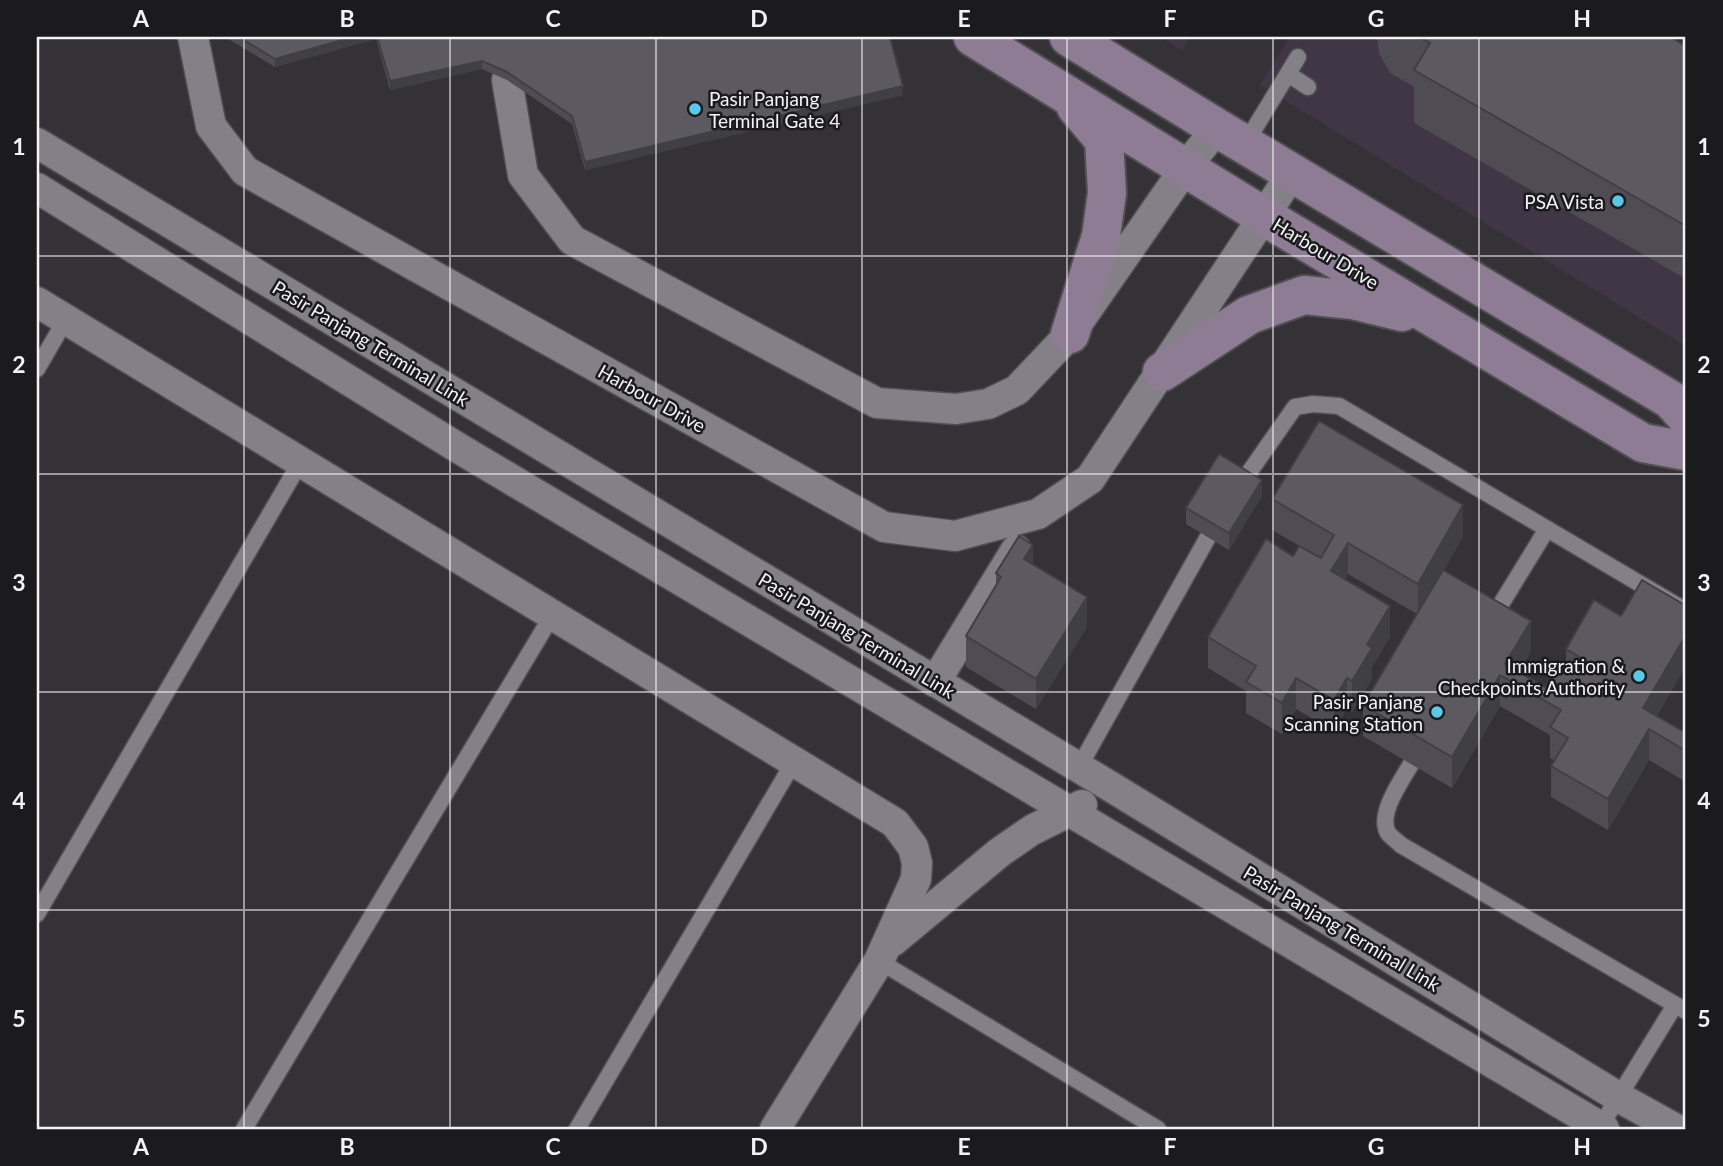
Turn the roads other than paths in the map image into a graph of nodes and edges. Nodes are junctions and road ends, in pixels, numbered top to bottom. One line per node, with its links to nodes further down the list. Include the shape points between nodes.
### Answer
1 (193, 37): 25 (street, Harbour Drive, via 211,127 245,171 884,527 955,536)
2 (973, 37): 8 (main road, Harbour Drive)
3 (1069, 37): 9 (main road)
4 (1298, 57): 5 (lane)
5 (1288, 74): 7 (lane); 9 (lane)
6 (507, 80): 18 (street, via 523,175 572,240 877,403 956,409 988,404 1017,390)
7 (1308, 87)
8 (1067, 96): 11 (main road, Harbour Drive); 18 (main road, via 1104,140 1107,193 1101,236)
9 (1231, 136): 11 (street); 12 (main road)
10 (37, 143): 31 (street, Pasir Panjang Terminal Link)
11 (1186, 167): 14 (main road, Harbour Drive); 18 (street)
12 (1293, 172): 14 (street, Harbour Drive); 21 (main road, via 1671,400)
13 (37, 188): 36 (street, Pasir Panjang Terminal Link, via 460,449)
14 (1265, 217): 17 (main road, Harbour Drive); 20 (street, Harbour Drive)
15 (37, 302): 16 (street)
16 (66, 318): 19 (lane); 23 (street)
17 (1441, 321): 20 (main road, via 1353,300 1304,295 1249,315); 22 (main road, Harbour Drive, via 1643,443)
18 (1070, 334)
19 (37, 369)
20 (1162, 372): 25 (street, Harbour Drive, via 1090,479)
21 (1686, 417)
22 (1686, 451)
23 (301, 461): 29 (street); 37 (lane)
24 (1241, 484): 26 (lane, via 1295,408 1339,406)
25 (1038, 514): 31 (street)
26 (1547, 529): 28 (lane); 30 (lane)
27 (1208, 537): 34 (lane)
28 (1686, 611)
29 (553, 614): 32 (street); 42 (lane)
30 (1488, 626)
31 (935, 682): 34 (street, Pasir Panjang Terminal Link)
32 (795, 760): 38 (street, via 895,822 913,847 916,879); 43 (lane)
33 (1411, 764): 39 (lane, via 1389,803 1385,820 1388,832 1401,845)
34 (1078, 769): 35 (street, Pasir Panjang Terminal Link)
35 (1113, 788): 36 (street); 40 (street, Pasir Panjang Terminal Link)
36 (1068, 811): 38 (street, via 1000,852); 41 (street, Pasir Panjang Terminal Link)
37 (37, 914)
38 (883, 953): 44 (street); 45 (lane)
39 (1680, 1008): 40 (lane)
40 (1620, 1098): 41 (lane); 46 (street, Pasir Panjang Terminal Link)
41 (1602, 1128)
42 (244, 1129)
43 (577, 1129)
44 (775, 1129)
45 (1158, 1129)
46 (1676, 1129)

